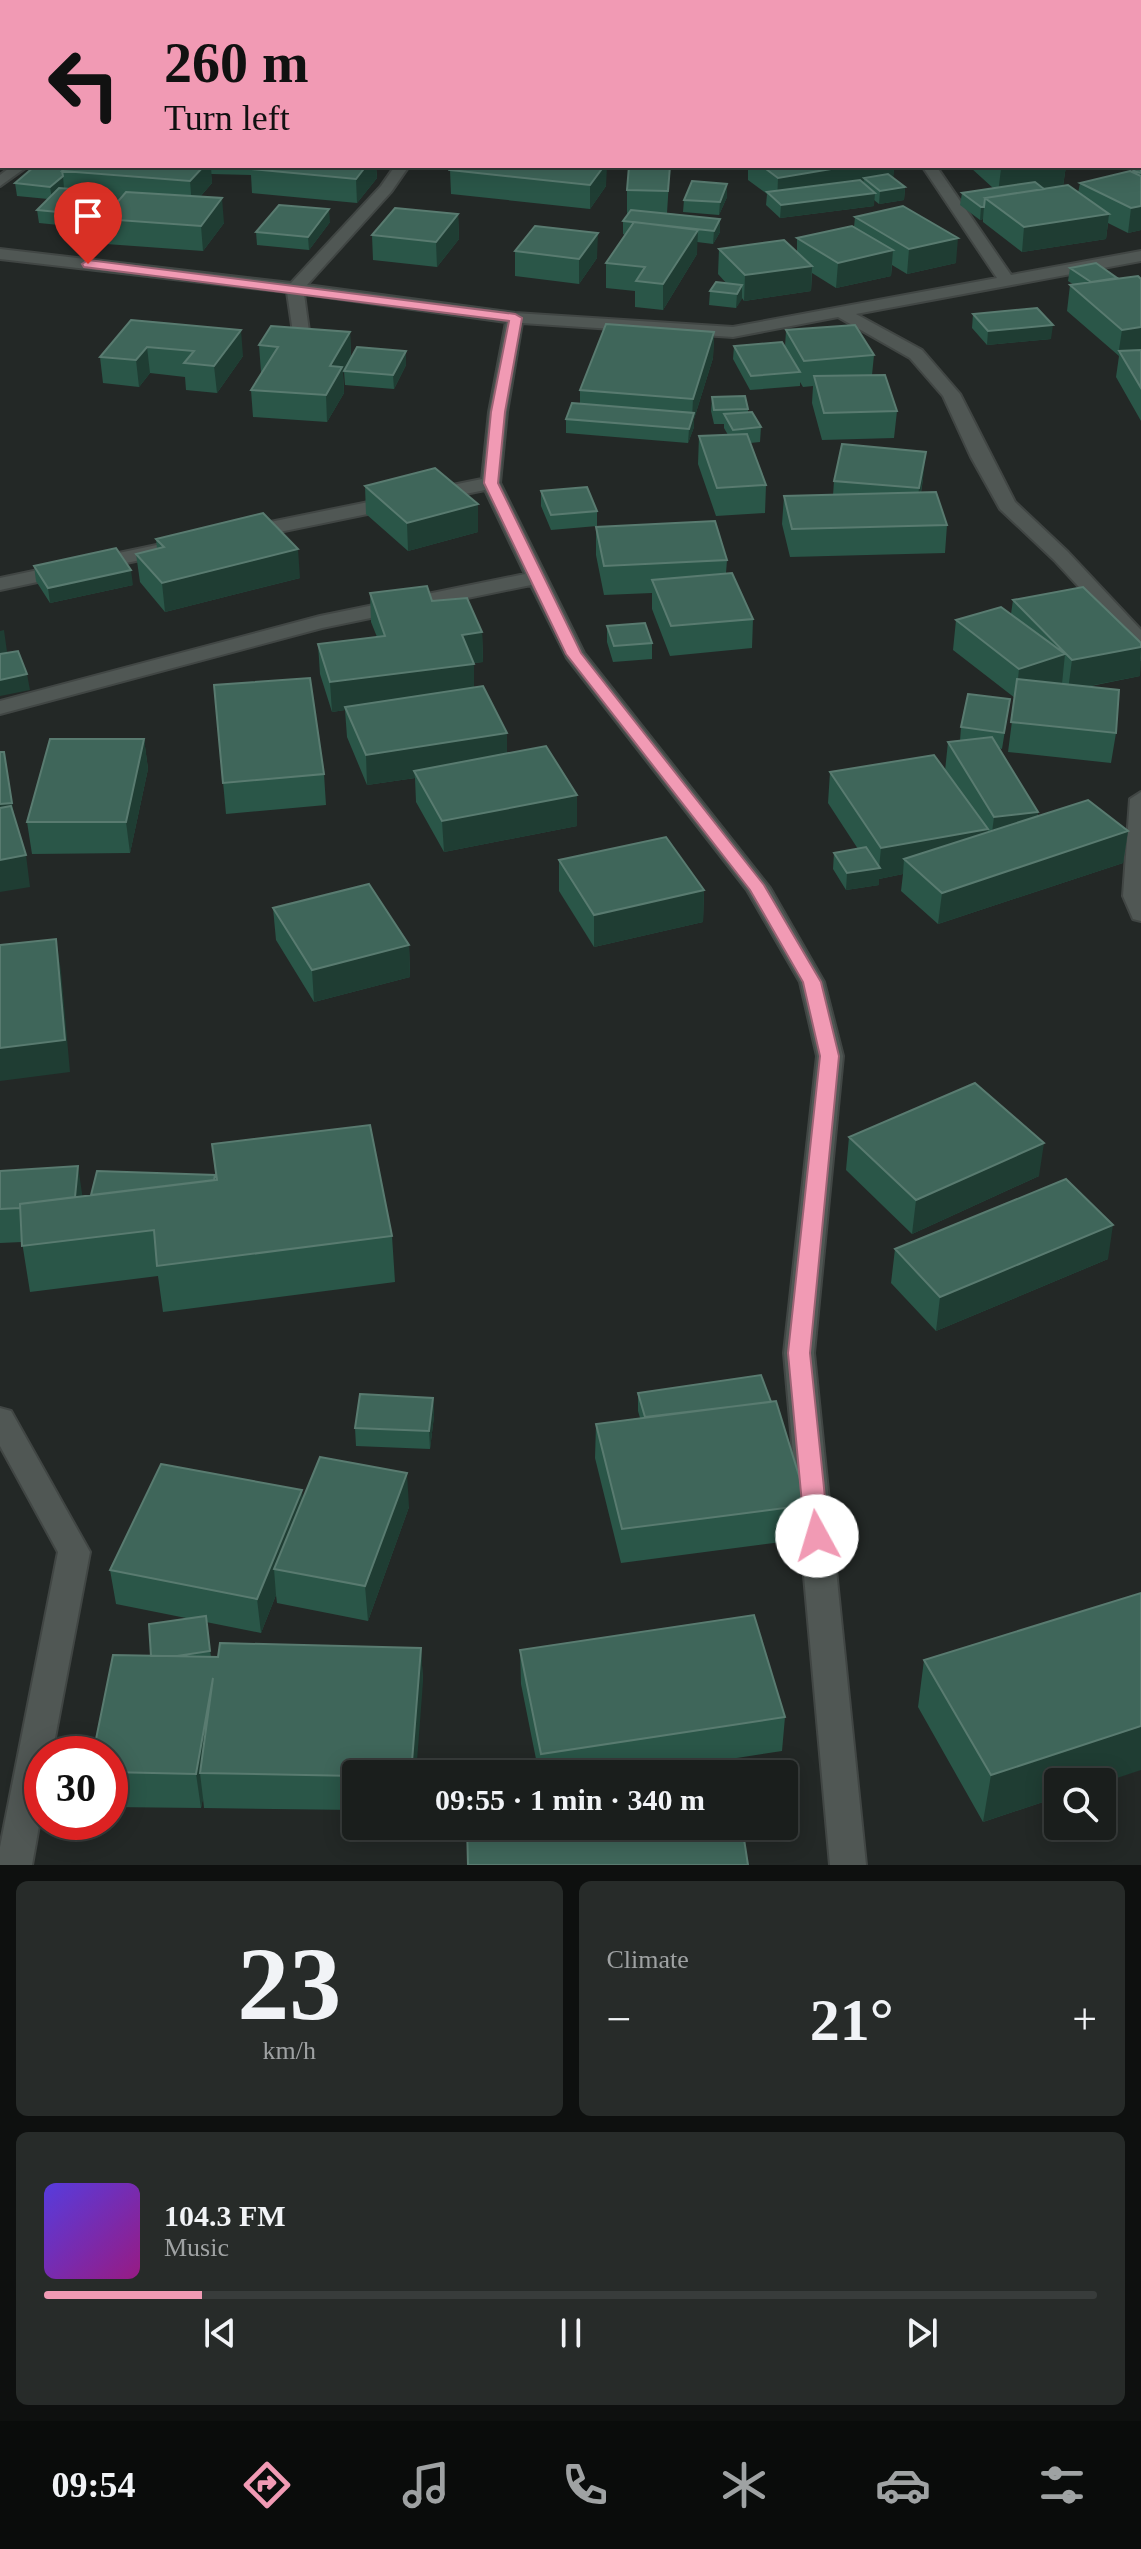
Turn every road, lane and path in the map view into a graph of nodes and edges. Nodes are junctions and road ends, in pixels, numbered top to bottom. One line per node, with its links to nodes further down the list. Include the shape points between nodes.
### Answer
1 (18, 168): 4 (street)
2 (401, 168): 8 (street)
3 (930, 168): 7 (street)
4 (0, 182)
5 (0, 254): 8 (street)
6 (1141, 256): 7 (street)
7 (1006, 280): 9 (street)
8 (295, 288): 10 (street); 11 (street)
9 (839, 311): 10 (street, via 733,332); 17 (street, via 916,354 951,394 1007,505 1134,635)
10 (515, 318): 12 (street)
11 (303, 346)
12 (491, 483): 13 (street); 15 (street)
13 (233, 536)
14 (186, 545): 16 (street)
15 (535, 578): 18 (street, via 320,622); 23 (street, via 574,654 758,888 812,982 830,1056 799,1353)
16 (0, 584)
17 (1141, 653)
18 (0, 708)
19 (1141, 799): 20 (street, via 1135,896)
20 (1141, 914)
21 (0, 1419): 22 (street, via 74,1552)
22 (14, 1865)
23 (848, 1865)

